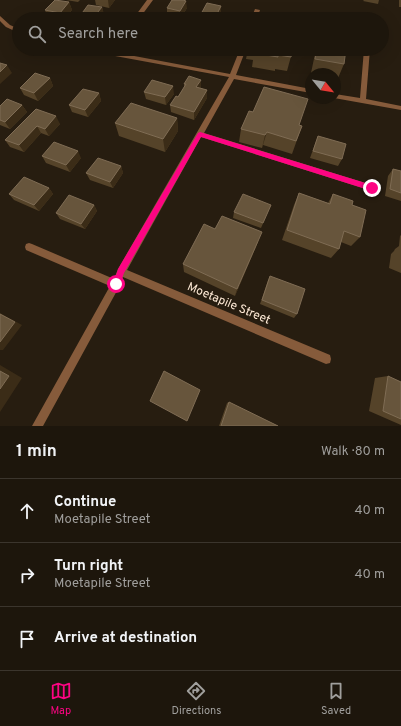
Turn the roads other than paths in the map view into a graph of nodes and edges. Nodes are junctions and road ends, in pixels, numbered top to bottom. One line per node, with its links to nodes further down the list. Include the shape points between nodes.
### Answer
1 (150, 0): 2 (street)
2 (141, 12)
3 (0, 18): 4 (street)
4 (12, 28)
5 (135, 56): 8 (street)
6 (240, 56): 8 (street)
7 (366, 56): 11 (street)
8 (232, 77): 9 (street); 13 (street)
9 (305, 91)
10 (341, 97): 11 (street)
11 (363, 101): 12 (street)
12 (401, 108)
13 (200, 134): 14 (street); 16 (street)
14 (372, 188)
15 (29, 247): 17 (street)
16 (121, 272): 17 (street); 18 (street, Moetapile Street)
17 (116, 284): 19 (street)
18 (326, 359)
19 (37, 426)

